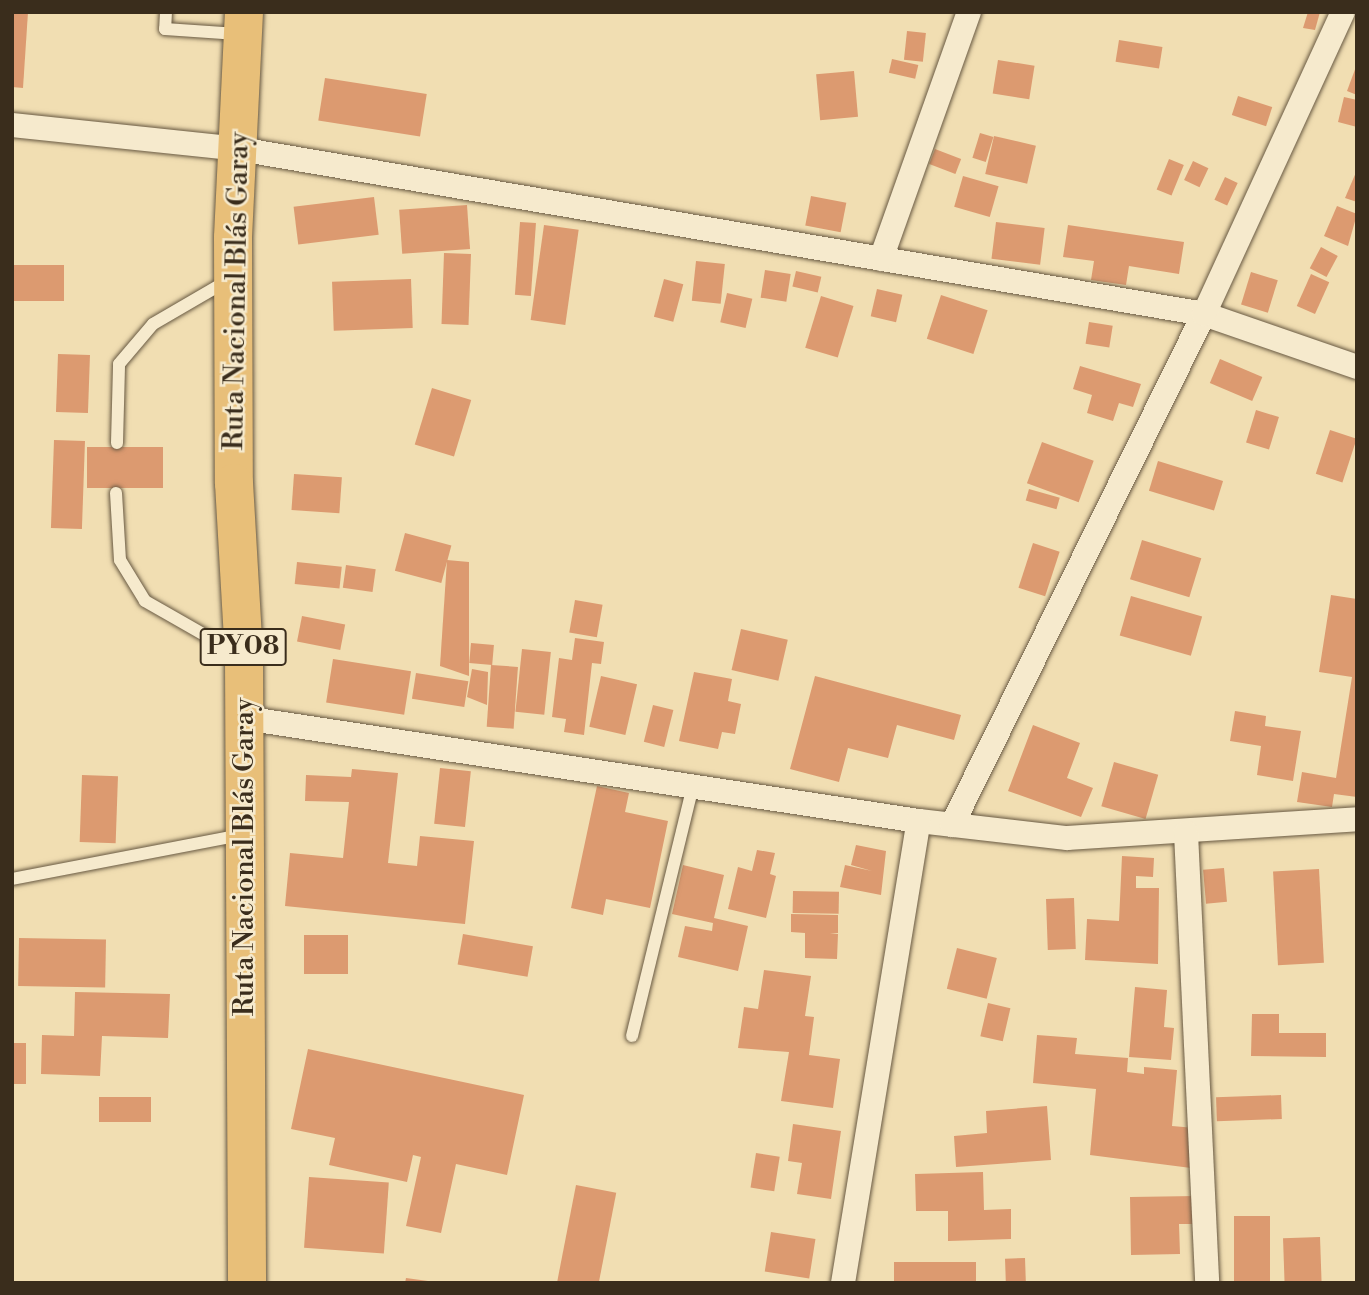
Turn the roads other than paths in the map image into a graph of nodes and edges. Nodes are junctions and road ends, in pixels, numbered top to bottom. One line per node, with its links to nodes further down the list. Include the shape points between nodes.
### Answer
1 (166, 12): 4 (lane, via 164,29)
2 (969, 12): 7 (street)
3 (1342, 12): 9 (street)
4 (243, 23): 6 (highway, Ruta Nacional Blás Garay / PY08)
5 (12, 125): 6 (street)
6 (239, 149): 7 (street); 8 (highway, Ruta Nacional Blás Garay / PY08)
7 (881, 259): 9 (street)
8 (233, 278): 11 (lane, via 153,324 119,364); 13 (highway, Ruta Nacional Blás Garay / PY08, via 234,483)
9 (1204, 314): 10 (street); 18 (street)
10 (1357, 367)
11 (117, 443)
12 (116, 493): 13 (lane, via 120,560 145,601)
13 (244, 657): 14 (highway, Ruta Nacional Blás Garay / PY08)
14 (244, 718): 15 (street); 20 (highway, Ruta Nacional Blás Garay / PY08)
15 (693, 786): 17 (street); 22 (lane)
16 (1357, 819): 19 (street)
17 (919, 821): 18 (street); 24 (street)
18 (952, 825): 19 (street, via 1068,838)
19 (1186, 833): 25 (street)
20 (245, 834): 21 (lane); 23 (highway, Ruta Nacional Blás Garay / PY08)
21 (12, 879)
22 (632, 1036)
23 (247, 1283)
24 (843, 1283)
25 (1207, 1283)

